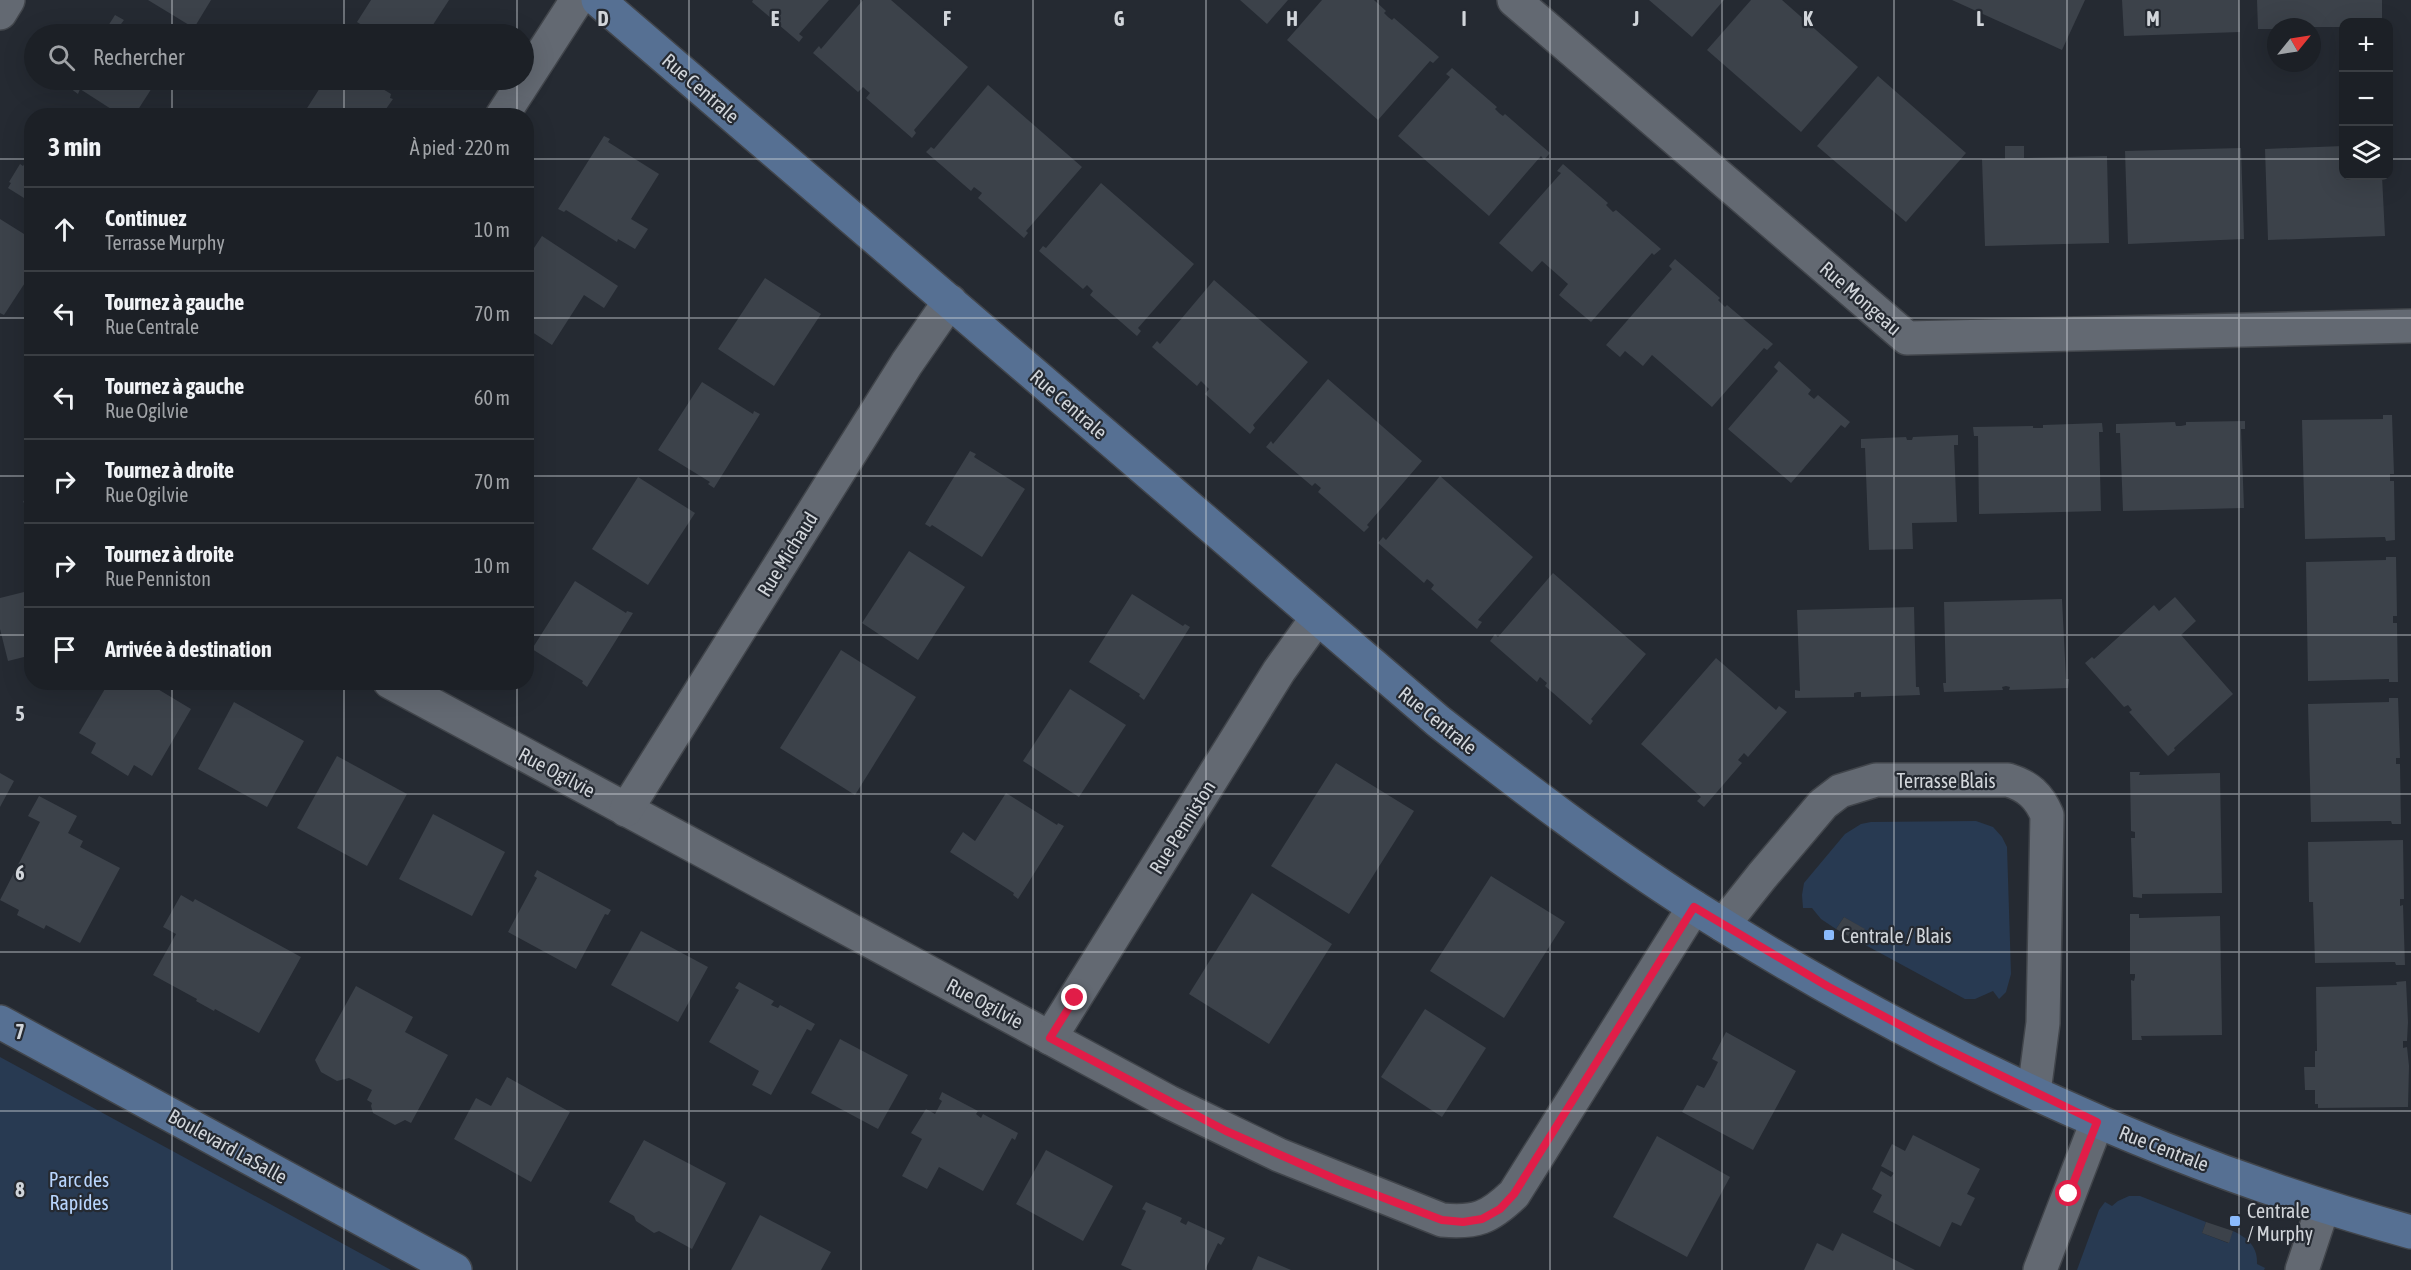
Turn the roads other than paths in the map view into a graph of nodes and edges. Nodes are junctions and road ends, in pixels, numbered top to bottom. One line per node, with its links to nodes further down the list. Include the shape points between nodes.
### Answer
1 (8, 0): 5 (street)
2 (577, 0): 6 (street)
3 (598, 0): 9 (street, Rue Centrale)
4 (1514, 0): 10 (street, Rue Mongeau, via 1907,338)
5 (0, 13)
6 (534, 67)
7 (519, 90): 8 (street)
8 (507, 108)
9 (950, 301): 11 (street, Rue Centrale); 13 (street, Rue Michaud)
10 (2411, 326)
11 (1317, 618): 14 (street, Rue Centrale, via 1505,774); 17 (street, Rue Penniston, via 1273,681)
12 (405, 690): 13 (street, Rue Ogilvie)
13 (626, 810): 17 (street, Rue Ogilvie)
14 (1694, 907): 15 (street, Rue Centrale); 17 (street, Rue Ogilvie, via 1514,1194 1500,1209 1482,1219 1442,1220 1342,1182 1226,1131)
15 (1724, 925): 18 (street, Rue Centrale, via 1827,986); 18 (street, Terrasse Blais, via 1823,804 1840,791 1876,780 2008,780 2020,784 2033,792 2047,815 2043,1023)
16 (0, 1022): 22 (street, Boulevard LaSalle)
17 (1050, 1038)
18 (2034, 1092): 19 (street, Rue Centrale)
19 (2097, 1122): 20 (street, Rue Centrale); 23 (street)
20 (2323, 1207): 21 (street, Rue Centrale); 24 (street)
21 (2411, 1232)
22 (455, 1270)
23 (2040, 1270)
24 (2302, 1270)

